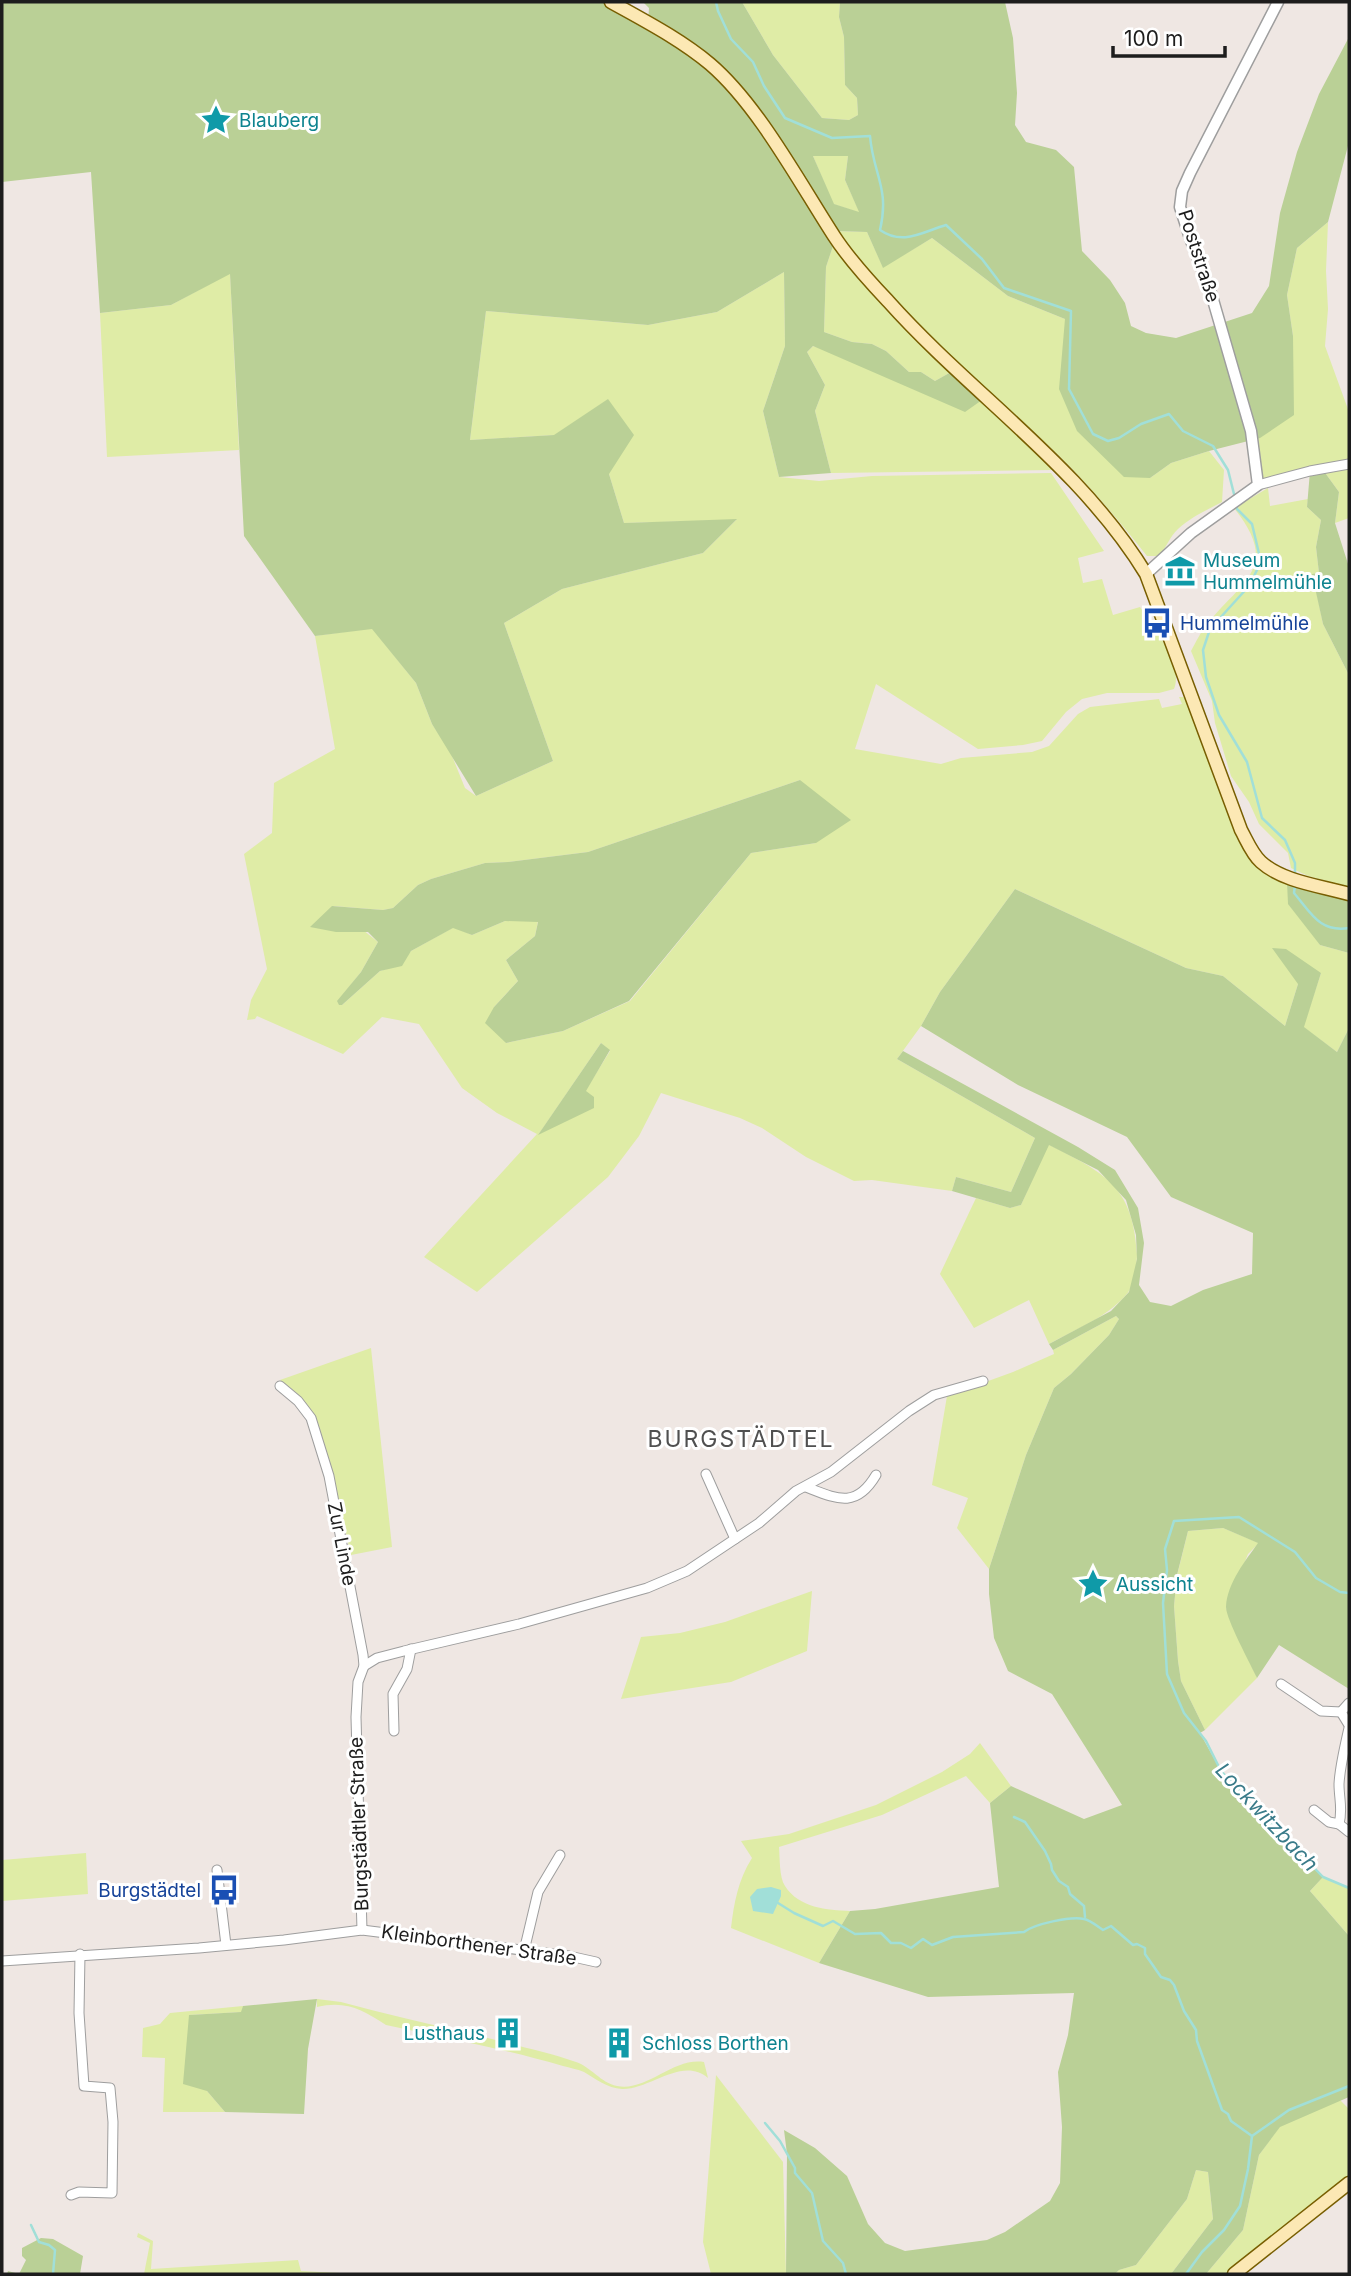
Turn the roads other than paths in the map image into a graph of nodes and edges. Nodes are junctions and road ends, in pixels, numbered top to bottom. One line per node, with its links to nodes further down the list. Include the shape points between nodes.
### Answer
1 (611, 2): 5 (main road, via 671,36 733,88 836,239 887,301 1089,499)
2 (1278, 2): 4 (street, Poststraße, via 1190,173 1181,207 1251,431)
3 (1349, 464): 4 (street)
4 (1258, 485): 5 (street, via 1191,533)
5 (1146, 574): 6 (main road, via 1241,830 1260,862 1286,876)
6 (1349, 894)
7 (983, 1381): 11 (street, via 933,1395)
8 (280, 1386): 14 (street, Zur Linde, via 310,1418 329,1476)
9 (706, 1474): 12 (street)
10 (876, 1475): 11 (street, via 869,1487 848,1499)
11 (806, 1487): 12 (street)
12 (736, 1539): 13 (street, via 687,1571 647,1588)
13 (411, 1649): 14 (street); 19 (street, via 407,1669 393,1694)
14 (364, 1666): 25 (street, Burgstädtler Straße, via 356,1717)
15 (1281, 1684): 17 (street, via 1321,1711)
16 (1349, 1703): 17 (street)
17 (1341, 1712): 18 (street)
18 (1349, 1726): 21 (street, via 1340,1774 1343,1810)
19 (394, 1731)
20 (1314, 1810): 21 (street)
21 (1339, 1824): 22 (street)
22 (1349, 1832)
23 (560, 1855): 27 (street, via 538,1892)
24 (217, 1870): 26 (street)
25 (362, 1930): 26 (street, Burgstädtler Straße); 27 (street, Kleinborthener Straße)
26 (226, 1945): 28 (street, Burgstädtler Straße)
27 (524, 1951): 30 (street, Kleinborthener Straße)
28 (80, 1954): 29 (street, Burgstädtler Straße); 32 (street, via 84,2087 110,2088 112,2193)
29 (2, 1961)
30 (596, 1962)
31 (1349, 2183): 33 (main road)
32 (71, 2195)
33 (1234, 2274)

